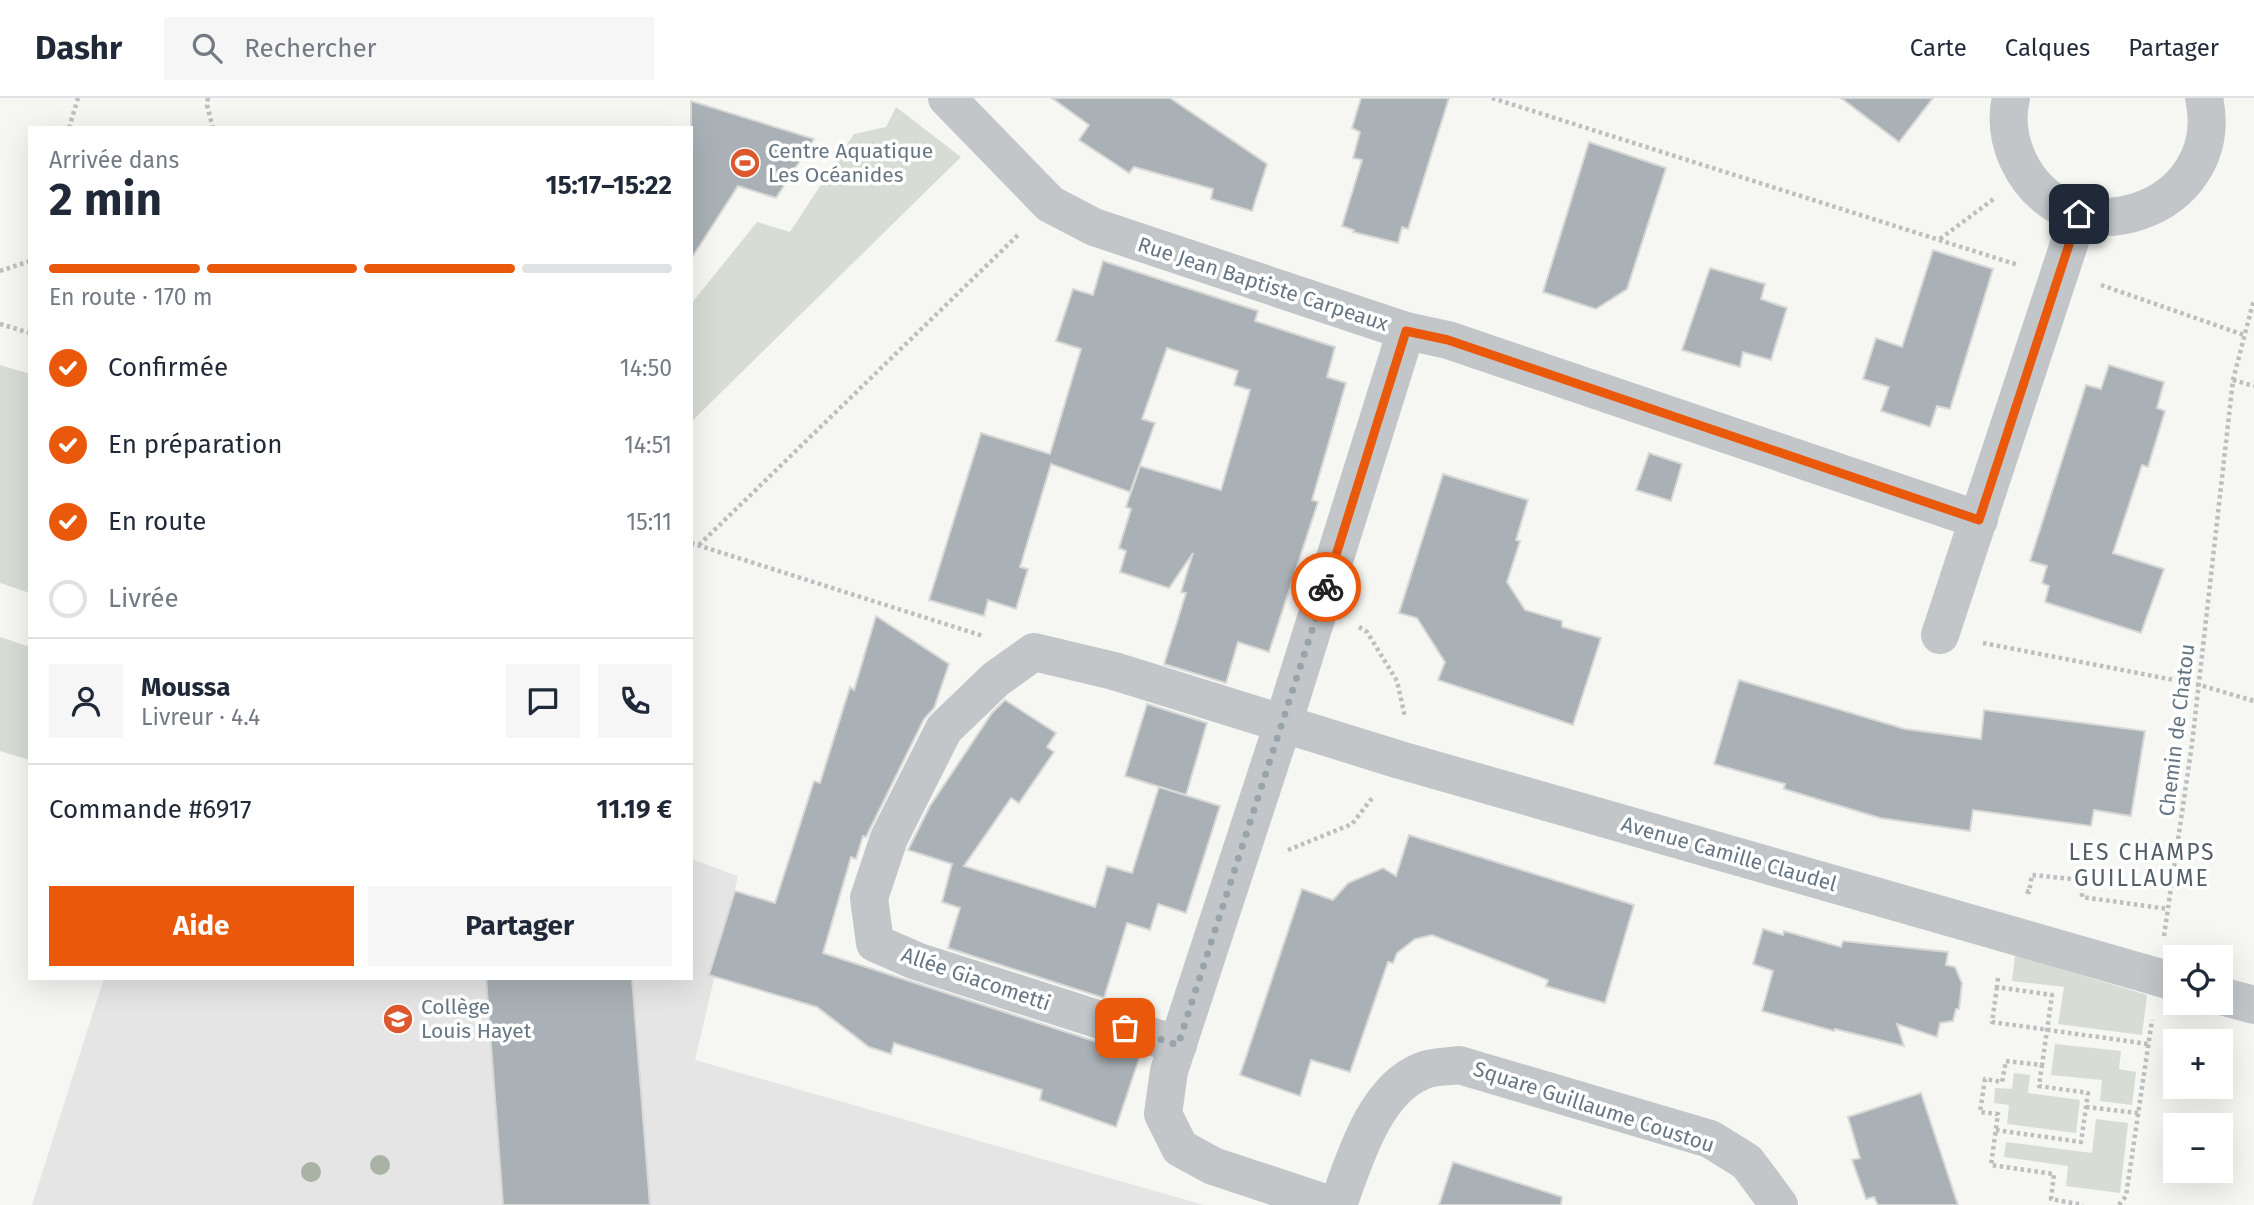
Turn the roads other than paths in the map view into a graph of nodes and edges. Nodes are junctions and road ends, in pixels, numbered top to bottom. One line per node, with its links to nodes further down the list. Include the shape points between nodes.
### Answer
1 (947, 98): 5 (street, Rue Jean Baptiste Carpeaux, via 1049,204 1094,227)
2 (2011, 98): 4 (street, via 2011,145 2025,175 2049,198)
3 (2204, 98): 4 (street, via 2208,114 2204,145 2191,173 2169,197 2141,212 2110,218)
4 (2079, 214): 6 (street)
5 (1406, 331): 6 (street, Rue Jean Baptiste Carpeaux, via 1448,340); 8 (street)
6 (1979, 520): 7 (street)
7 (1940, 635)
8 (1283, 724): 9 (street, Avenue Camille Claudel); 12 (street); 12 (street, Allée Giacometti, via 1114,671 1034,652 996,679 944,729 889,838 869,898 875,943 916,961)
9 (2163, 979)
10 (2233, 999): 11 (street)
11 (2254, 1005)
12 (1178, 1045): 13 (street, via 1163,1114 1180,1148 1213,1166)
13 (1331, 1205)
14 (1338, 1205): 15 (street, Square Guillaume Coustou, via 1372,1119 1394,1090 1422,1071 1459,1065 1710,1139 1747,1162)
15 (1779, 1205)

